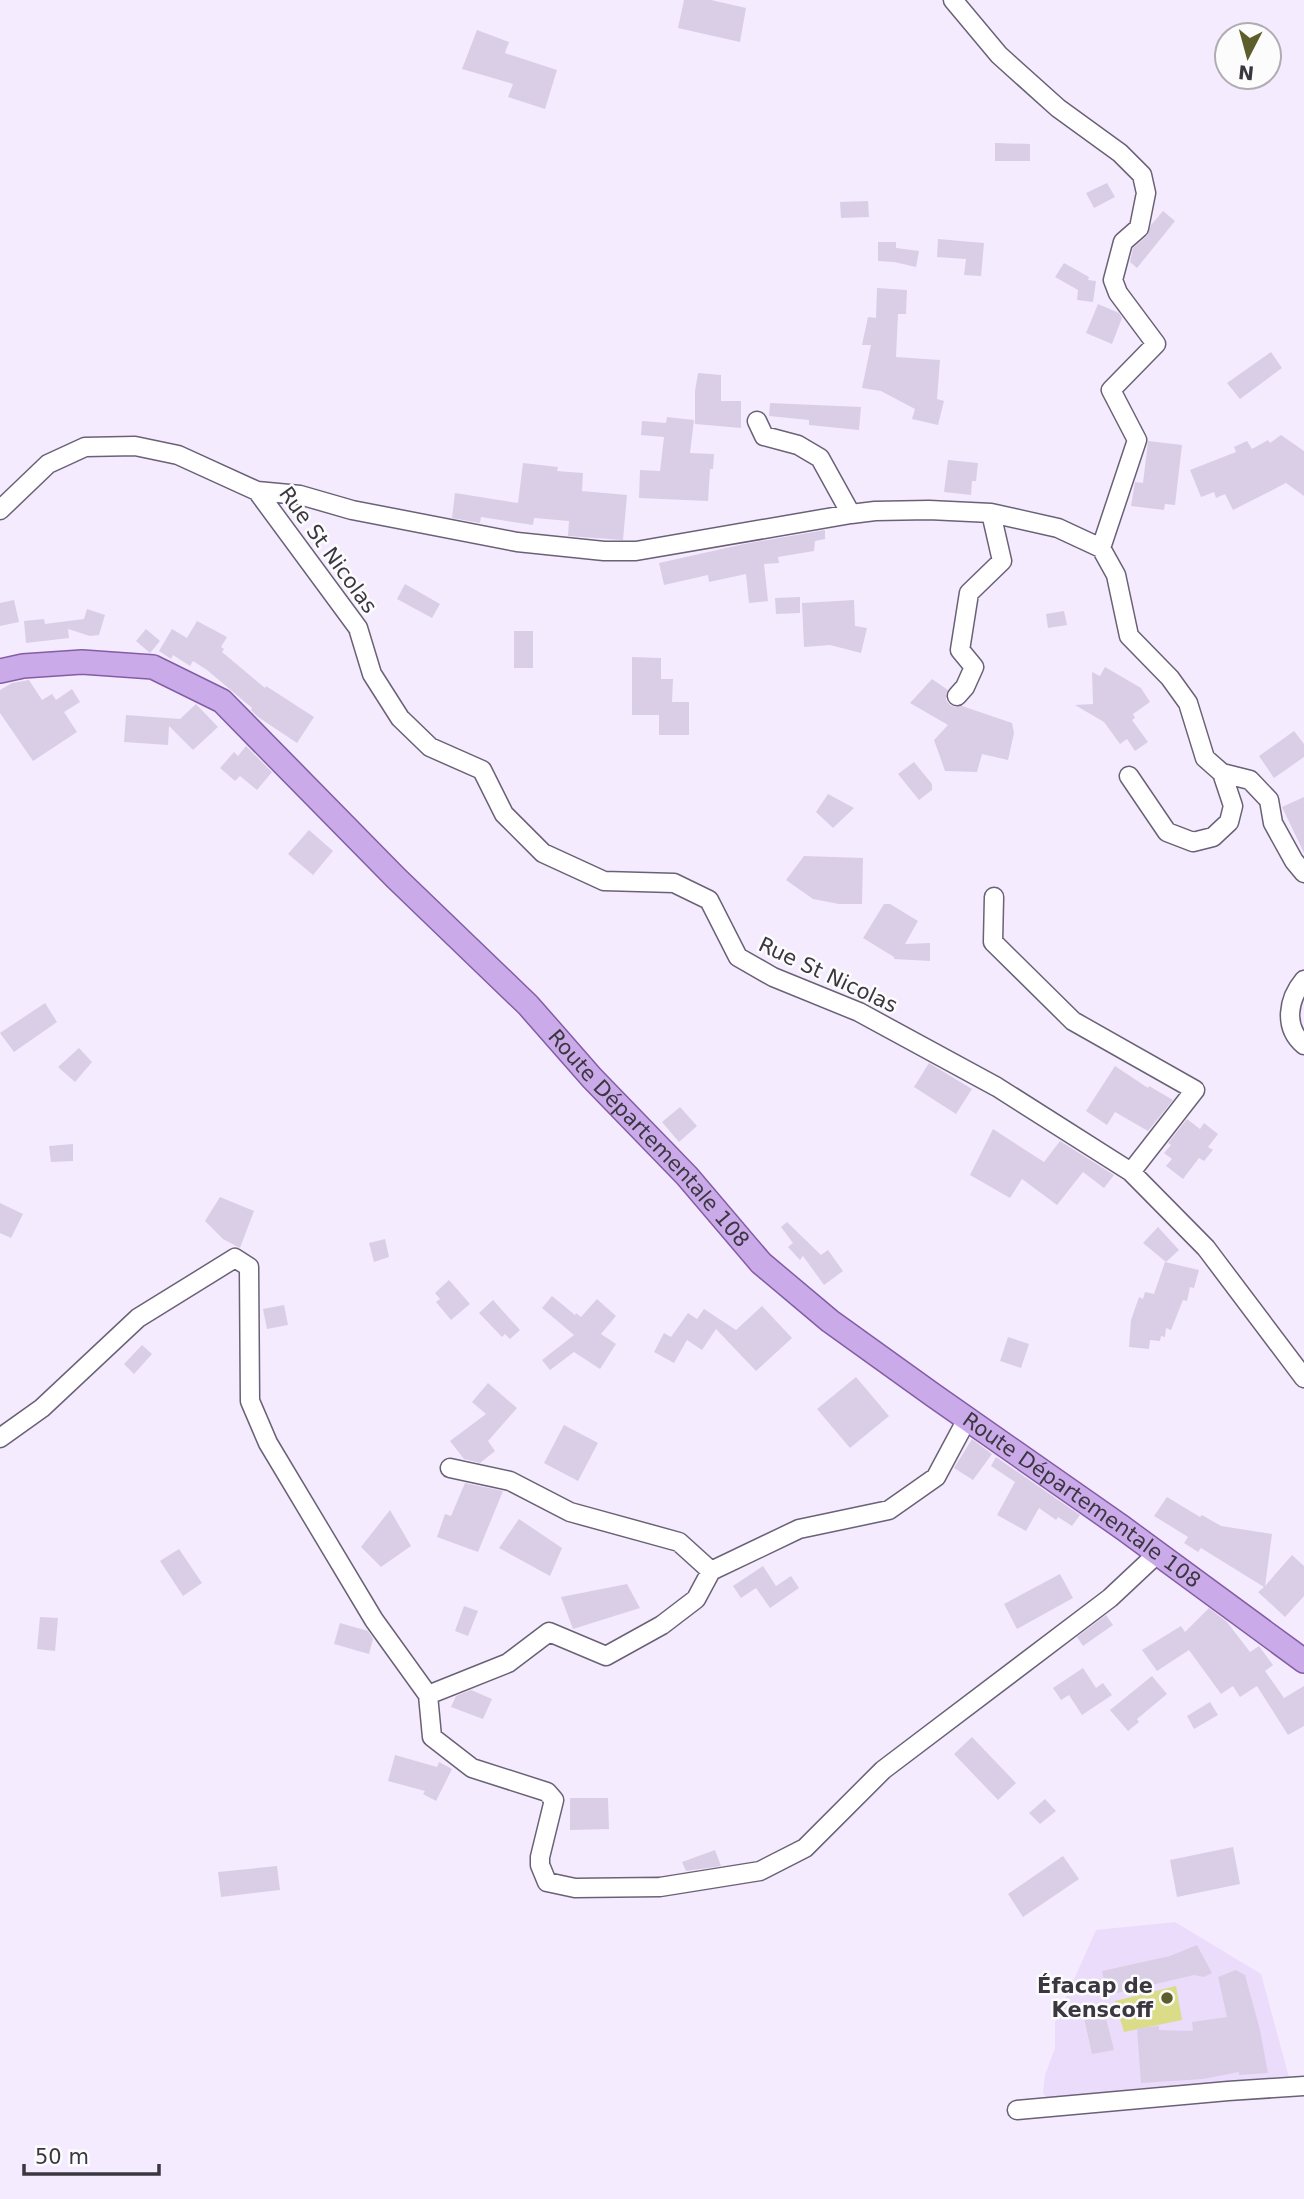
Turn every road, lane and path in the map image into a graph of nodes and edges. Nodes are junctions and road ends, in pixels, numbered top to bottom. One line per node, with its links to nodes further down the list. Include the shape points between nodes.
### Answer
1 (953, 0): 7 (street, via 999,55 1142,175 1146,193 1139,228 1124,242 1113,280 1156,344 1111,390 1137,440)
2 (757, 421): 6 (street, via 764,436 798,445 820,458)
3 (257, 491): 4 (street, Rue St Nicolas, via 178,456 135,446 85,447 48,464); 6 (street, via 300,495 352,510 517,542 604,551 636,551); 16 (street, Rue St Nicolas, via 358,628 372,674 400,718 430,747 482,770 504,814 543,853 604,881 674,883 709,900 738,957 773,977 859,1012 946,1059)
4 (0, 510)
5 (991, 513): 6 (street); 7 (street, via 1058,528); 9 (street, via 1002,561 969,593 960,650 974,667)
6 (851, 514)
7 (1101, 548): 10 (street, via 1116,575 1129,636 1188,703 1205,758)
8 (0, 671): 18 (main road, Route Départementale 108, via 82,662 153,667 222,701 528,1005 761,1263 831,1321)
9 (957, 696)
10 (1222, 773): 11 (street, via 1233,806 1229,822 1213,837 1193,842 1167,832); 12 (street, via 1250,780 1269,800 1273,822)
11 (1129, 776)
12 (1304, 873)
13 (994, 897): 16 (street, via 993,942 1073,1021 1195,1090)
14 (1304, 980): 15 (street, via 1295,991 1289,1015 1296,1038)
15 (1304, 1045)
16 (1131, 1172): 17 (street, Rue St Nicolas, via 1206,1248)
17 (1304, 1378)
18 (967, 1419): 21 (main road, Route Départementale 108); 22 (street, via 936,1476 889,1510 799,1530)
19 (0, 1437): 24 (street, via 42,1408 138,1318 235,1258 249,1267 250,1401 268,1443 374,1620)
20 (450, 1468): 22 (street, via 510,1480 570,1512 679,1542)
21 (1158, 1553): 23 (main road, Route Départementale 108); 24 (street, via 1110,1598 883,1770 806,1848 760,1871 660,1887 575,1888 547,1882 540,1857 554,1800 547,1792 472,1768 432,1737)
22 (711, 1571): 24 (street, via 696,1599 662,1625 606,1656 549,1632 508,1663)
23 (1304, 1661)
24 (428, 1695)
25 (1304, 2086): 26 (street)
26 (1017, 2110)

